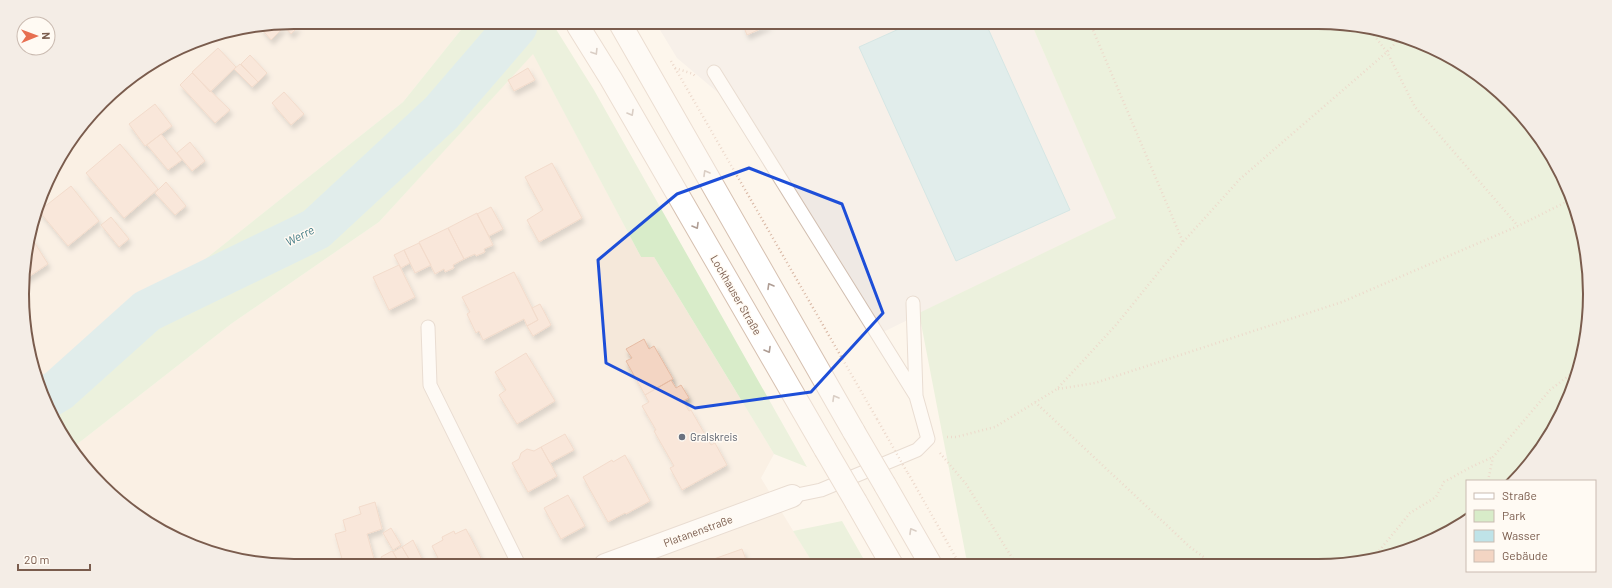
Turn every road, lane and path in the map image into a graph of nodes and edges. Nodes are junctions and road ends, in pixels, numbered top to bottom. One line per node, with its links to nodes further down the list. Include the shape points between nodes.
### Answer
1 (580, 29): 25 (main road, Lockhauser Straße, one-way to 25, bridge)
2 (623, 29): 26 (main road, one-way to 2, bridge)
3 (1093, 29): 11 (path)
4 (1374, 35): 6 (path)
5 (1397, 41): 6 (path)
6 (1387, 52): 10 (path, via 1415,107); 11 (path, via 1240,179)
7 (670, 61): 27 (path, bridge)
8 (714, 72): 16 (lane)
9 (1566, 202): 10 (path)
10 (1518, 226): 15 (path, via 1342,302 1095,383)
11 (1183, 242): 15 (path, via 1116,325)
12 (913, 303): 16 (lane)
13 (428, 327): 23 (lane, via 430,385)
14 (1570, 375): 19 (path, via 1550,390)
15 (1057, 389): 17 (path)
16 (916, 396): 18 (lane)
17 (1035, 402): 18 (path, via 995,427 956,437); 29 (path, via 1190,547)
18 (928, 439): 21 (lane, via 910,453 821,490); 28 (path, via 966,484)
19 (1493, 457): 20 (path); 22 (path, via 1444,482 1436,497 1410,513)
20 (1488, 480)
21 (792, 496): 24 (main road, Platanenstraße)
22 (1378, 552)
23 (516, 559)
24 (632, 559)
25 (889, 559)
26 (928, 559)
27 (957, 559)
28 (1013, 559)
29 (1206, 559)

